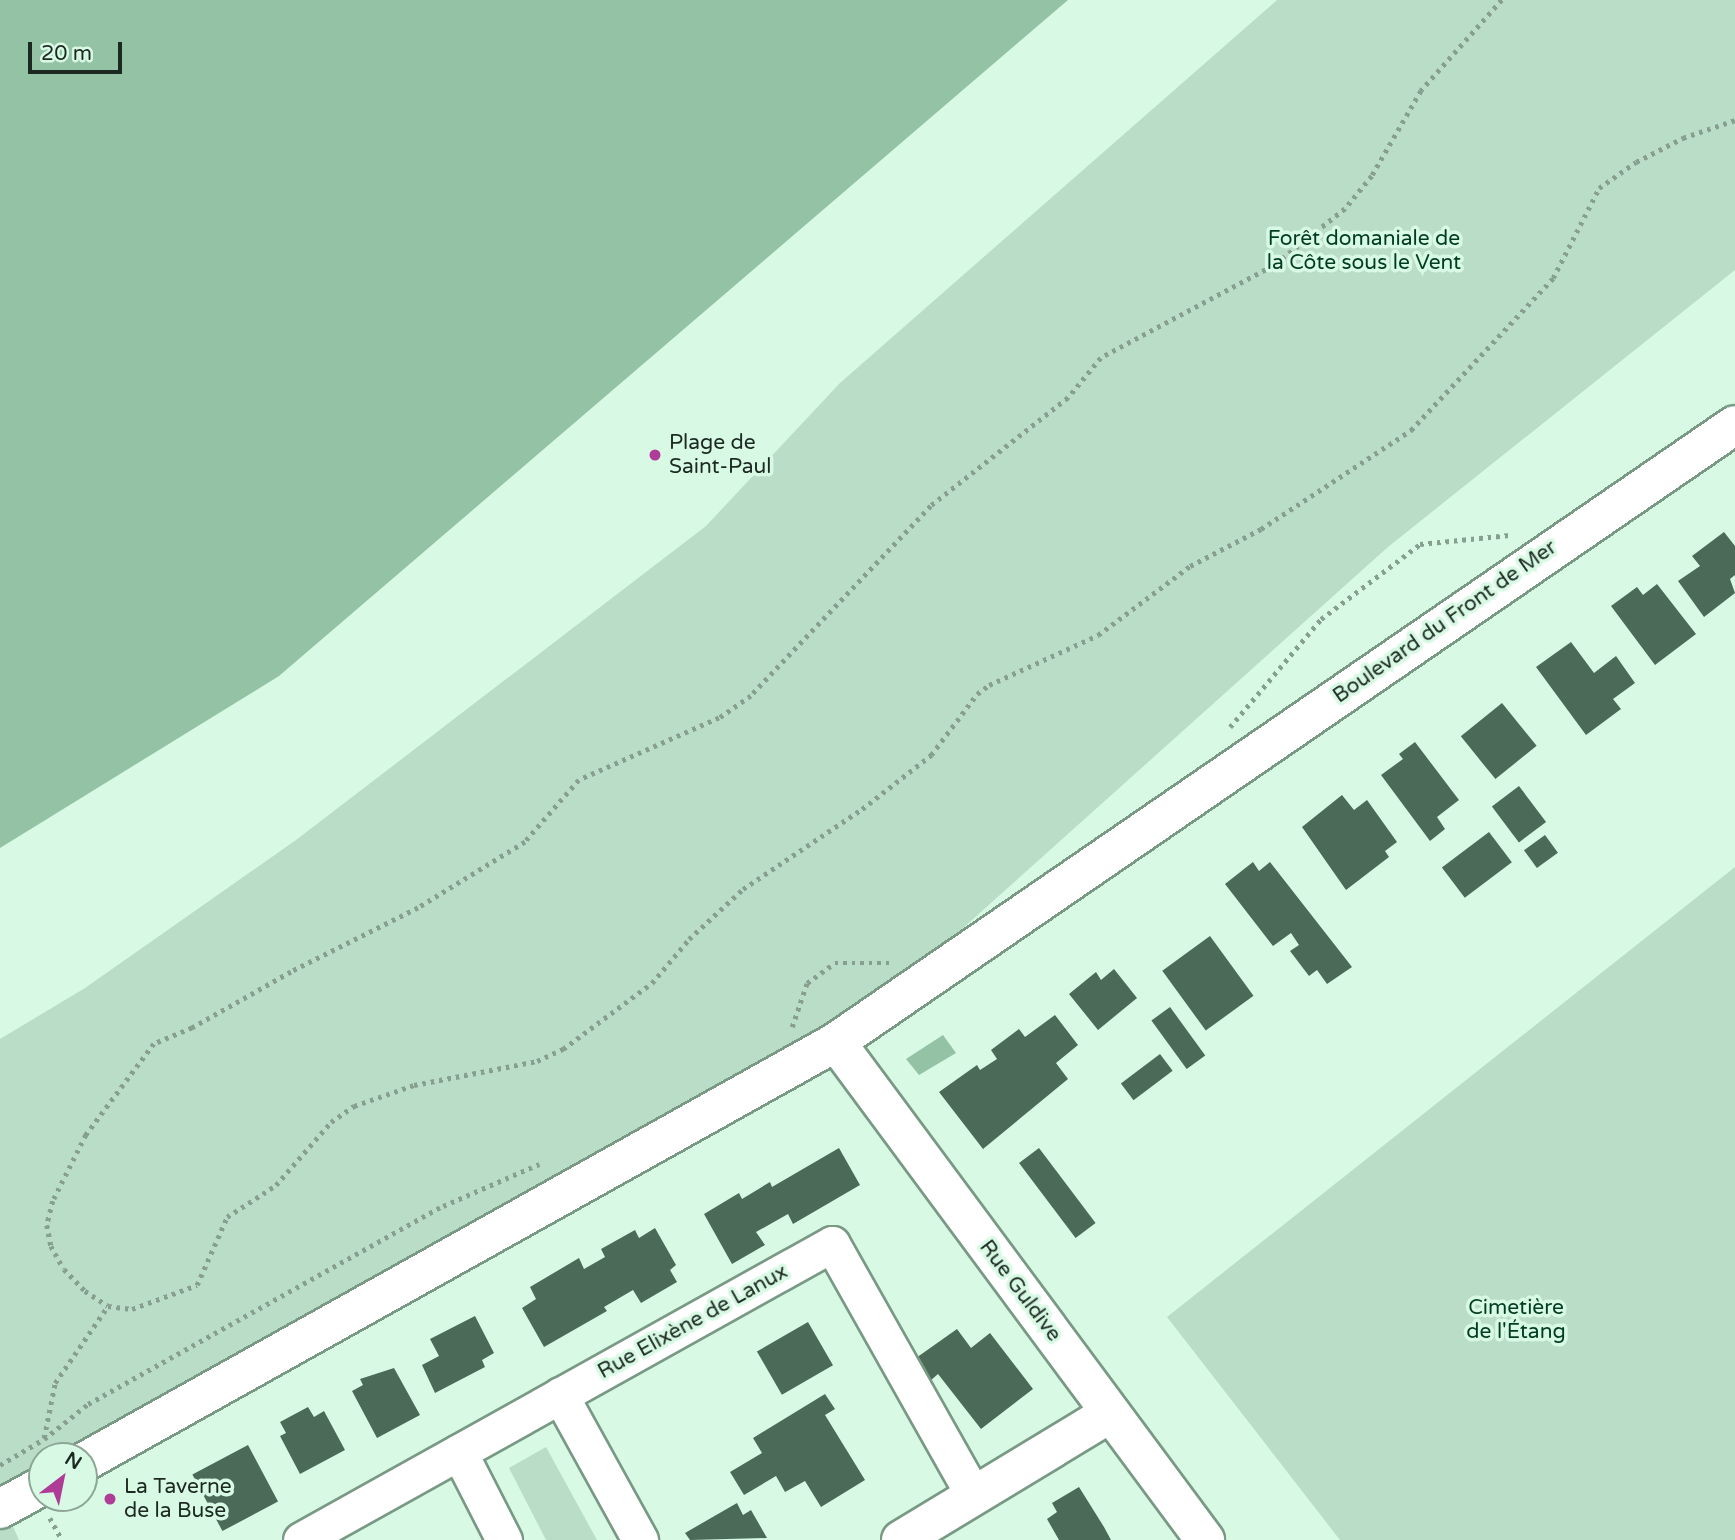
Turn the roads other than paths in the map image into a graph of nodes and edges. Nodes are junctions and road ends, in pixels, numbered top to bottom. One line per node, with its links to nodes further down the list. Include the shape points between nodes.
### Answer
1 (1735, 425): 2 (main road, Boulevard du Front de Mer)
2 (836, 1042): 4 (main road, Rue Guldive); 6 (main road, Boulevard du Front de Mer)
3 (560, 1395): 5 (street, Rue Elixène de Lanux); 8 (street, Rue Elixène de Lanux, via 832,1244); 12 (street)
4 (1111, 1413): 8 (main road); 14 (main road, Rue Guldive)
5 (459, 1452): 10 (street, Rue Elixène de Lanux); 11 (street)
6 (98, 1454)
7 (28, 1494): 9 (main road)
8 (974, 1496): 13 (main road)
9 (0, 1509)
10 (301, 1540)
11 (504, 1540)
12 (640, 1540)
13 (901, 1540)
14 (1205, 1540)

